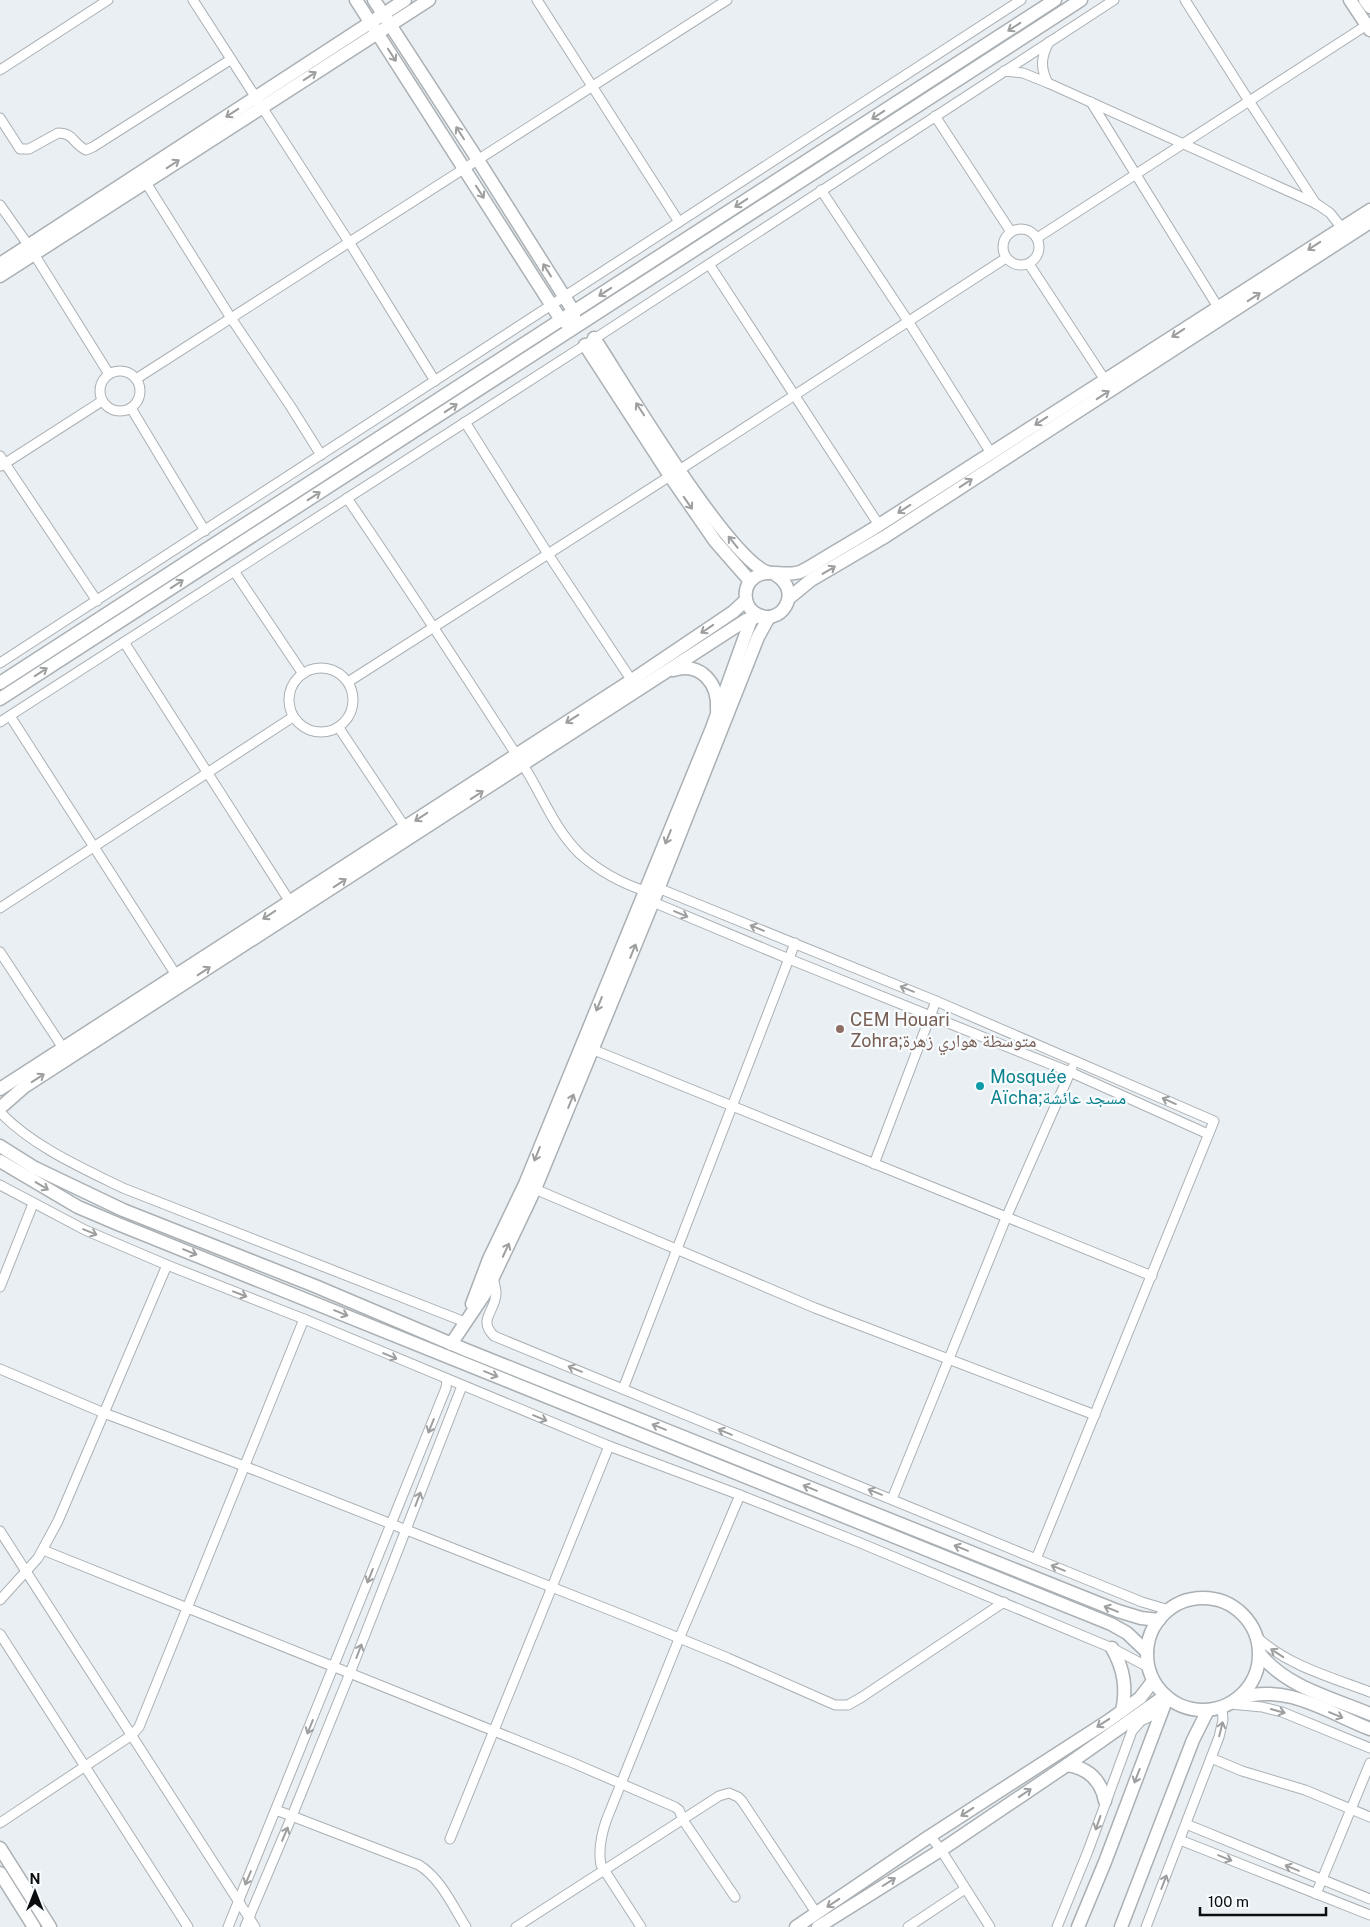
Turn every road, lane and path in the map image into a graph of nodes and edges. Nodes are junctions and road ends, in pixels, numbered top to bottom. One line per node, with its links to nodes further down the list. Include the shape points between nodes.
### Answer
1 (108, 0): 22 (street)
2 (192, 0): 21 (street)
3 (356, 0): 19 (street)
4 (374, 0): 17 (street)
5 (405, 0): 17 (street)
6 (429, 0): 17 (street)
7 (537, 0): 25 (street)
8 (726, 0): 25 (street)
9 (1021, 0): 40 (street)
10 (1055, 0): 54 (street, one-way to 54)
11 (1081, 0): 59 (street)
12 (1114, 0): 20 (street)
13 (1185, 0): 27 (street)
14 (1350, 0): 18 (street)
15 (1365, 0): 16 (street)
16 (1370, 7)
17 (387, 20): 19 (street); 32 (street, one-way to 17)
18 (1369, 26): 27 (street)
19 (374, 28): 28 (street); 33 (street, one-way to 33)
20 (1049, 42): 23 (street); 24 (street, via 1041,62)
21 (230, 60): 28 (street); 30 (street, via 86,150 71,136 58,132 29,149 20,149)
22 (0, 70)
23 (1004, 71): 24 (street, via 1023,73); 29 (street)
24 (1048, 83): 26 (street)
25 (592, 87): 32 (street); 40 (street)
26 (1091, 102): 31 (street); 34 (street)
27 (1249, 102): 31 (street); 37 (street)
28 (258, 103): 35 (street); 45 (street)
29 (935, 116): 36 (street); 42 (street)
30 (0, 118)
31 (1184, 144): 34 (street); 37 (street)
32 (478, 160): 33 (street); 52 (street, one-way to 32)
33 (464, 168): 45 (street); 53 (street, one-way to 53)
34 (1136, 174): 44 (street); 55 (street)
35 (143, 177): 46 (street); 56 (street)
36 (821, 190): 49 (street); 58 (street)
37 (1317, 204): 43 (street, via 1330,213)
38 (0, 205): 46 (street)
39 (1370, 210): 43 (street)
40 (679, 222): 52 (street)
41 (1370, 222): 43 (street)
42 (1012, 232): 44 (street, via 1028,230); 47 (street, via 1004,241)
43 (1345, 232): 55 (street)
44 (1037, 238): 50 (street, via 1040,250)
45 (349, 242): 56 (street); 64 (street)
46 (31, 250): 48 (street); 51 (street); 61 (street)
47 (1006, 258): 50 (street, via 1016,265); 58 (street)
48 (0, 264)
49 (709, 264): 60 (street); 65 (street)
50 (1029, 264): 63 (street)
51 (0, 276)
52 (564, 297): 53 (street); 54 (street)
53 (552, 305): 57 (street); 64 (street)
54 (574, 312): 57 (street); 59 (street)
55 (1220, 312): 63 (street, one-way to 63); 80 (street, one-way to 55, via 811,580 886,536)
56 (231, 318): 62 (street); 70 (street)
57 (561, 320): 59 (street); 90 (street)
58 (908, 321): 65 (street); 69 (street)
59 (574, 328): 92 (street, one-way to 59)
60 (590, 342): 68 (street); 72 (street)
61 (109, 374): 62 (street, via 125,371); 66 (street, via 100,388)
62 (136, 379): 67 (street, via 139,398)
63 (1105, 380): 69 (street, one-way to 69)
64 (435, 381): 70 (street)
65 (794, 395): 72 (street); 74 (street)
66 (102, 401): 67 (street, via 118,411); 71 (street)
67 (131, 408): 75 (street)
68 (465, 422): 73 (street); 76 (street)
69 (991, 454): 74 (street, one-way to 74)
70 (321, 455): 75 (street)
71 (2, 463): 82 (street)
72 (675, 473): 76 (street); 78 (street, one-way to 72, via 752,564); 79 (street, one-way to 79, via 715,541)
73 (347, 498): 77 (street); 84 (street)
74 (879, 525): 78 (street, via 798,572)
75 (205, 531): 82 (street)
76 (548, 554): 84 (street); 91 (street)
77 (234, 571): 85 (street); 88 (street)
78 (772, 574): 79 (street, via 762,574); 80 (street, via 786,584)
79 (750, 581): 81 (street)
80 (789, 598): 83 (street, via 783,610)
81 (746, 600): 83 (street); 91 (street, one-way to 91)
82 (97, 601): 86 (street)
83 (759, 616): 87 (street); 97 (street); 102 (street, via 758,637)
84 (434, 627): 89 (street); 98 (street)
85 (124, 642): 93 (street); 99 (street)
86 (0, 663)
87 (666, 672): 91 (street); 97 (street, via 691,668 709,679 718,700)
88 (303, 674): 89 (street, via 308,670 330,669); 94 (street, via 292,685 289,696)
89 (348, 682): 96 (street, via 352,707 346,721)
90 (0, 683)
91 (635, 685): 98 (street)
92 (0, 699)
93 (10, 716): 95 (street); 101 (street)
94 (293, 717): 96 (street, via 309,730 324,732); 99 (street)
95 (0, 722)
96 (338, 728): 100 (street)
97 (712, 728): 103 (street, one-way to 103)
98 (520, 760): 100 (street); 103 (street, via 563,834 580,854 622,884)
99 (207, 773): 101 (street); 104 (street)
100 (408, 832): 104 (street)
101 (93, 846): 105 (street); 109 (street)
102 (658, 888): 103 (street); 106 (street, one-way to 102)
103 (649, 897): 108 (street, one-way to 108); 112 (street)
104 (293, 907): 109 (street)
105 (0, 908)
106 (795, 943): 108 (street); 110 (street, one-way to 106)
107 (0, 952): 113 (street)
108 (789, 959): 111 (street); 117 (street)
109 (179, 980): 113 (street); 118 (street, one-way to 109, via 24,1087)
110 (936, 1001): 111 (street); 114 (street)
111 (931, 1017): 115 (street); 122 (street)
112 (587, 1047): 117 (street); 124 (street)
113 (63, 1048): 116 (street)
114 (1074, 1060): 115 (street); 119 (street, one-way to 114, via 1214,1121)
115 (1070, 1072): 119 (street); 126 (street)
116 (0, 1089)
117 (733, 1106): 122 (street); 127 (street)
118 (0, 1110): 133 (street, via 9,1122 74,1164 123,1188)
119 (1208, 1134): 129 (street)
120 (0, 1146): 134 (street, via 35,1168 123,1210)
121 (0, 1161): 162 (street, one-way to 162, via 78,1207 1111,1624 1127,1633)
122 (874, 1164): 126 (street)
123 (0, 1185): 125 (street)
124 (530, 1187): 127 (street); 130 (street, one-way to 124); 133 (street, via 489,1259)
125 (33, 1204): 128 (street, one-way to 128); 131 (street)
126 (1006, 1218): 129 (street); 135 (street)
127 (677, 1248): 135 (street, via 815,1308); 139 (street)
128 (167, 1265): 132 (street, one-way to 132); 140 (street)
129 (1152, 1276): 141 (street)
130 (493, 1277): 133 (street); 139 (street, one-way to 130, via 494,1336 488,1330 487,1322 496,1294)
131 (0, 1287)
132 (304, 1319): 137 (street, one-way to 137); 143 (street)
133 (465, 1322): 134 (street)
134 (451, 1344): 157 (street, one-way to 134, via 1118,1611)
135 (948, 1360): 141 (street); 145 (street)
136 (0, 1369): 140 (street)
137 (447, 1380): 138 (street); 146 (street, one-way to 146)
138 (462, 1386): 142 (street, one-way to 142); 148 (street, one-way to 138)
139 (623, 1389): 145 (street, one-way to 139)
140 (104, 1412): 143 (street); 149 (street)
141 (1095, 1415): 150 (street)
142 (609, 1446): 144 (street); 152 (street)
143 (244, 1466): 146 (street); 155 (street)
144 (740, 1495): 154 (street); 160 (street)
145 (892, 1499): 150 (street)
146 (391, 1525): 148 (street); 164 (street, one-way to 164)
147 (0, 1531): 151 (street)
148 (406, 1531): 152 (street); 166 (street, one-way to 148)
149 (43, 1550): 151 (street); 155 (street)
150 (1036, 1560): 156 (street, one-way to 150)
151 (26, 1572): 153 (street); 176 (street)
152 (552, 1588): 160 (street); 175 (street)
153 (0, 1600)
154 (1004, 1602): 160 (street, via 844,1706); 161 (street)
155 (187, 1608): 164 (street); 176 (street, via 139,1727)
156 (1169, 1610): 157 (street); 159 (street, via 1197,1598 1220,1601 1240,1612)
157 (1158, 1620): 162 (street, via 1150,1635)
158 (0, 1634): 181 (street)
159 (1257, 1637): 163 (street); 168 (street, one-way to 159, via 1291,1661)
160 (679, 1639): 182 (street)
161 (1112, 1648): 165 (street); 172 (street, via 1124,1678)
162 (1147, 1652): 165 (street)
163 (1260, 1654): 170 (street, via 1255,1678); 173 (street, via 1296,1684)
164 (334, 1667): 166 (street); 185 (street, one-way to 185)
165 (1148, 1667): 167 (street)
166 (350, 1673): 175 (street); 186 (street)
167 (1154, 1681): 169 (street); 172 (street, via 1140,1698)
168 (1370, 1692)
169 (1165, 1701): 171 (street, via 1193,1710); 180 (street); 183 (street, via 1132,1731); 221 (street, one-way to 221)
170 (1231, 1703): 171 (street); 174 (street, one-way to 174, via 1264,1692 1290,1695); 177 (street, one-way to 177, via 1277,1711); 178 (street, one-way to 170)
171 (1208, 1710): 222 (street, via 1193,1740)
172 (1122, 1711): 191 (street, one-way to 191)
173 (1370, 1714)
174 (1370, 1729)
175 (494, 1731): 182 (street); 192 (street)
176 (132, 1735): 181 (street); 203 (street)
177 (1370, 1748)
178 (1211, 1758): 184 (street); 190 (street)
179 (1370, 1763): 184 (street)
180 (1067, 1765): 183 (street, via 1083,1769 1096,1779); 195 (street, one-way to 180)
181 (85, 1766): 189 (street); 209 (street)
182 (621, 1783): 188 (street, via 675,1807); 196 (street, via 600,1840 599,1857)
183 (1106, 1801): 220 (street, one-way to 220)
184 (1351, 1809): 187 (street); 198 (street)
185 (276, 1810): 186 (street); 203 (street, one-way to 203)
186 (292, 1816): 206 (street, one-way to 186); 213 (street, via 430,1872)
187 (1370, 1816)
188 (684, 1820): 196 (street); 201 (street); 204 (street, via 724,1794 738,1797)
189 (0, 1823)
190 (1186, 1824): 193 (street); 198 (street, one-way to 190)
191 (930, 1836): 195 (street); 204 (street, one-way to 204)
192 (450, 1839)
193 (1180, 1840): 200 (street, one-way to 200); 223 (street, one-way to 193)
194 (0, 1848): 208 (street)
195 (940, 1850): 199 (street); 217 (street, one-way to 195)
196 (603, 1871): 214 (street); 215 (street)
197 (0, 1873): 207 (street)
198 (1322, 1880): 200 (street); 202 (street)
199 (966, 1889): 218 (street); 219 (street)
200 (1316, 1894): 205 (street)
201 (735, 1897)
202 (1370, 1899)
203 (238, 1901): 206 (street); 210 (street)
204 (817, 1914): 216 (street)
205 (1370, 1916)
206 (249, 1918): 211 (street); 212 (street)
207 (34, 1927)
208 (50, 1927)
209 (188, 1927)
210 (228, 1927)
211 (245, 1927)
212 (255, 1927)
213 (466, 1927)
214 (516, 1927)
215 (641, 1927)
216 (796, 1927)
217 (818, 1927)
218 (908, 1927)
219 (989, 1927)
220 (1058, 1927)
221 (1078, 1927)
222 (1121, 1927)
223 (1146, 1927)

